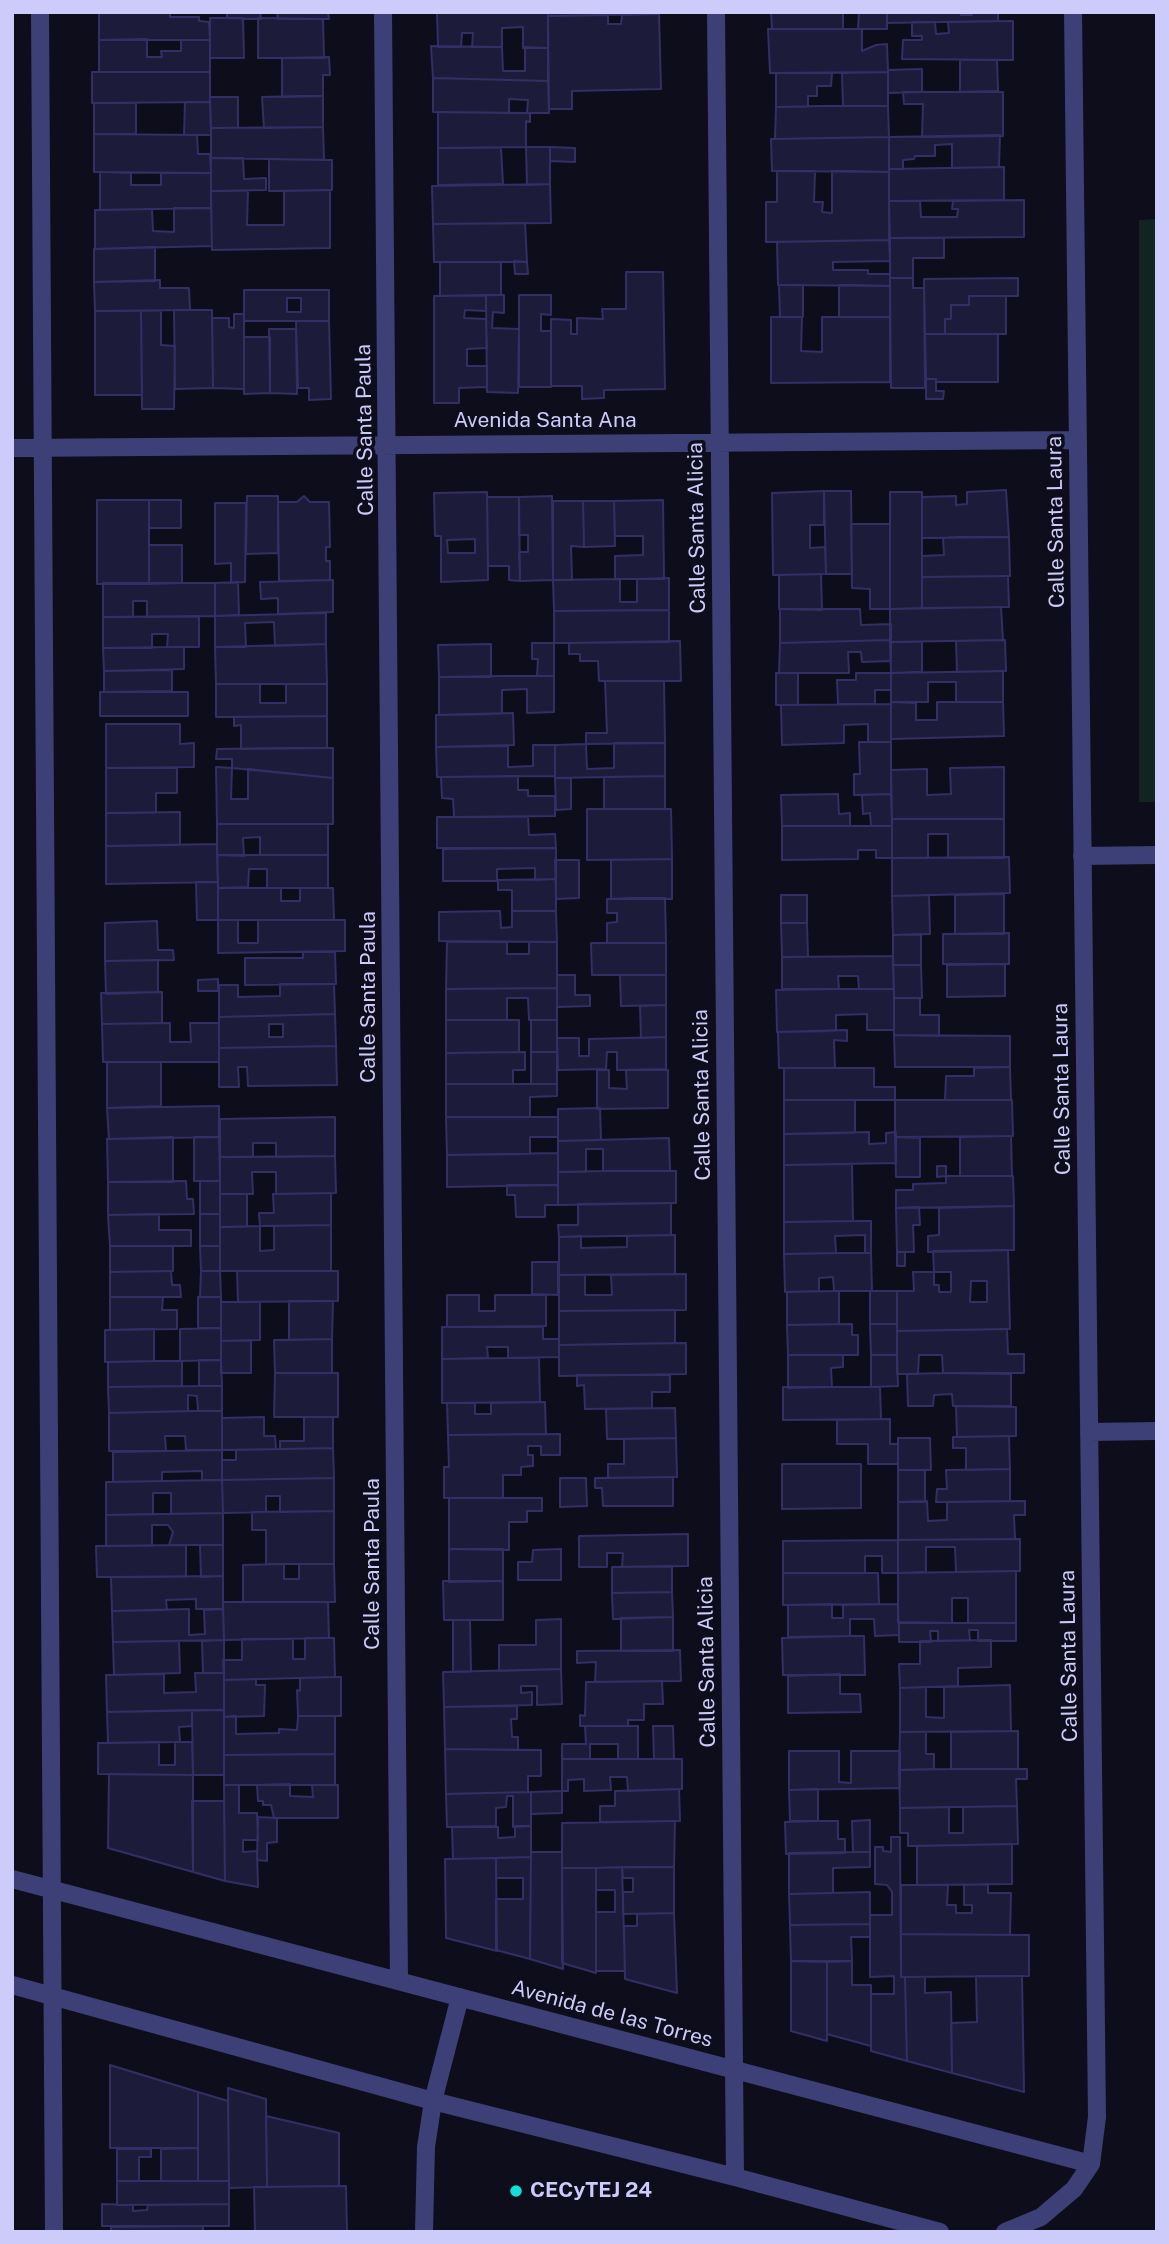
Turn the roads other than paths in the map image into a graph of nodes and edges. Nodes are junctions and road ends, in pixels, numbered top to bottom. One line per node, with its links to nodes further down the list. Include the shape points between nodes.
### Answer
1 (40, 12): 9 (street)
2 (383, 12): 7 (street, Calle Santa Paula)
3 (716, 12): 6 (street, Calle Santa Alicia)
4 (1073, 12): 5 (street, Calle Santa Laura)
5 (1077, 440): 6 (street, Avenida Santa Ana); 11 (street, Calle Santa Laura)
6 (719, 443): 7 (street, Avenida Santa Ana); 20 (street, Calle Santa Alicia)
7 (388, 445): 9 (street, Avenida Santa Ana); 16 (street, Calle Santa Paula)
8 (12, 448): 9 (street, Avenida Santa Ana)
9 (43, 448): 15 (street)
10 (1157, 855): 11 (street)
11 (1082, 856): 13 (street, Calle Santa Laura)
12 (1157, 1431): 13 (street)
13 (1089, 1432): 22 (street, Calle Santa Laura, via 1097,2117)
14 (12, 1879): 15 (street, Avenida de las Torres)
15 (51, 1889): 16 (street, Avenida de las Torres); 18 (street)
16 (399, 1981): 19 (street, Avenida de las Torres)
17 (12, 1985): 18 (street)
18 (52, 1996): 21 (street); 24 (street)
19 (460, 1997): 20 (street, Avenida de las Torres); 21 (street)
20 (734, 2070): 22 (street, Avenida de las Torres); 23 (street, Calle Santa Alicia)
21 (433, 2101): 23 (street); 25 (street, via 426,2147)
22 (1091, 2164): 27 (street, via 1074,2189 1041,2217)
23 (735, 2176): 26 (street)
24 (54, 2232)
25 (424, 2232)
26 (940, 2232)
27 (1005, 2232)

